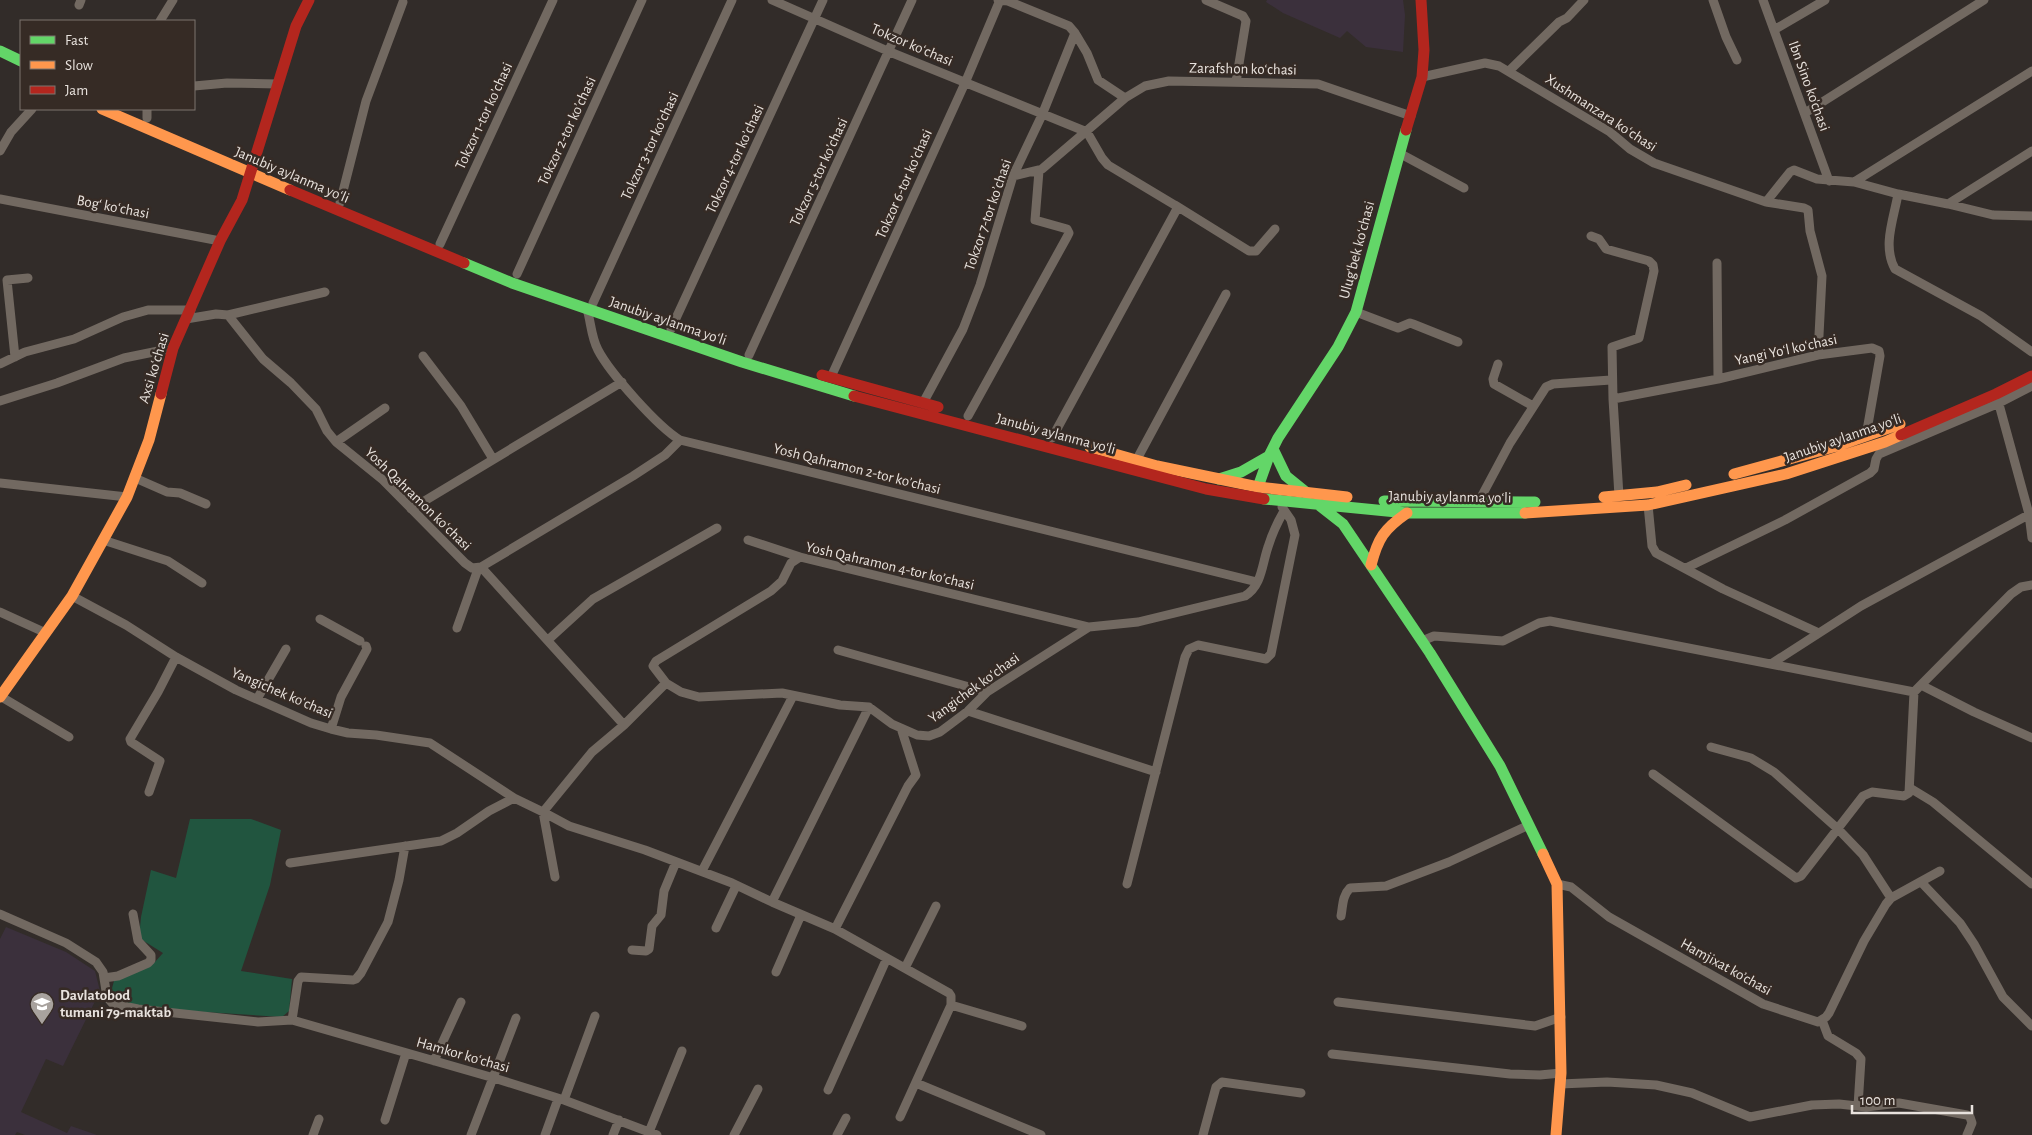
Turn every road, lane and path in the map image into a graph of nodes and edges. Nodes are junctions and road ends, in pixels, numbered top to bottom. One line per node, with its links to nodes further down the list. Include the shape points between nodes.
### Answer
1 (173, 0): 19 (street)
2 (309, 0): 33 (main road, Axsi koʻchasi, via 296,26)
3 (553, 0): 63 (street, Tokzor 1-tor koʼchasi)
4 (642, 0): 65 (street, Tokzor 2-tor koʼchasi)
5 (732, 0): 69 (street, Tokzor 3-tor koʼchasi)
6 (772, 0): 18 (street, Tokzor koʻchasi)
7 (824, 0): 18 (street, Tokzor 4-tor koʼchasi)
8 (912, 0): 23 (street, Tokzor 5-tor koʼchasi)
9 (999, 0): 21 (street, via 1062,23); 32 (street, Tokzor 6-tor koʼchasi)
10 (1206, 0): 31 (street, via 1243,16 1246,21)
11 (1421, 0): 30 (main road, Ulugʻbek koʻchasi)
12 (1584, 0): 27 (street)
13 (1713, 0): 24 (street)
14 (1763, 0): 20 (street, Ibn Sino ko'chasi)
15 (1825, 0): 20 (street)
16 (1984, 0): 39 (street)
17 (403, 2): 55 (street, via 366,101)
18 (815, 18): 23 (street, Tokzor koʻchasi); 73 (street, Tokzor 4-tor koʼchasi)
19 (161, 20)
20 (1774, 30): 39 (street, Ibn Sino ko'chasi)
21 (1075, 33): 35 (street, via 1098,80); 41 (street, Tokzor 7-tor koʼchasi)
22 (0, 51): 25 (main road)
23 (890, 52): 32 (street, Tokzor koʻchasi); 77 (street, Tokzor 5-tor koʼchasi)
24 (1737, 60)
25 (20, 61)
26 (0, 62): 29 (main road)
27 (1509, 71): 30 (street, Xushmanzara koʻchasi, via 1485,63); 56 (street, Xushmanzara koʻchasi, via 1610,132 1654,164)
28 (2032, 71): 51 (street)
29 (20, 72)
30 (1422, 77): 42 (main road, Ulugʻbek koʻchasi)
31 (1236, 82): 35 (street, Zarafshon koʻchasi, via 1156,82); 42 (street, Zarafshon koʻchasi, via 1318,84)
32 (965, 83): 41 (street, Tokzor koʻchasi); 85 (street, Tokzor 6-tor koʼchasi)
33 (278, 84): 34 (street); 47 (main road, Axsi koʻchasi)
34 (195, 86)
35 (1125, 98): 43 (street, Zarafshon koʻchasi)
36 (31, 110): 44 (street, via 10,132)
37 (105, 110): 47 (main road, Janubiy aylanma yoʻli)
38 (131, 110): 40 (main road, Janubiy aylanma yoʻli)
39 (1805, 112): 50 (street, Ibn Sino ko'chasi)
40 (147, 113): 47 (main road, Janubiy aylanma yoʻli)
41 (1042, 115): 43 (street); 49 (street, Tokzor 7-tor koʼchasi)
42 (1410, 116): 46 (main road, Ulugʻbek koʻchasi)
43 (1087, 132): 48 (street, Zarafshon koʻchasi); 58 (street, via 1108,165)
44 (0, 151)
45 (2032, 151): 57 (street)
46 (1399, 153): 52 (street); 70 (main road, Ulugʻbek koʻchasi)
47 (251, 168): 55 (main road, Janubiy aylanma yoʻli); 62 (main road, Axsi koʻchasi, via 242,200); 69 (main road, Janubiy aylanma yoʻli, via 512,284)
48 (1039, 171): 49 (street); 96 (street, via 1035,220 1067,229 1069,233)
49 (1013, 176): 93 (street, Tokzor 7-tor koʼchasi, via 963,329)
50 (1829, 181): 51 (street); 56 (street, via 1794,170)
51 (1854, 182): 53 (street)
52 (1464, 188)
53 (1898, 194): 57 (street); 76 (street, via 1889,240 1895,269 1981,316)
54 (0, 200): 62 (street, Bogʻ koʻchasi)
55 (340, 202): 63 (main road, Janubiy aylanma yoʻli)
56 (1766, 202): 78 (street, Xushmanzara koʻchasi, via 1804,208 1810,213 1810,231 1822,276)
57 (1948, 204): 59 (street, via 1993,215)
58 (1178, 207): 60 (street, via 1249,251 1256,251); 98 (street)
59 (2032, 216)
60 (1276, 230)
61 (1591, 236): 87 (street, via 1599,239 1606,249 1649,261 1654,271 1642,333 1634,341 1612,347)
62 (220, 240): 71 (main road, Axsi koʻchasi)
63 (440, 244): 65 (main road, Janubiy aylanma yoʻli)
64 (1717, 263): 86 (street)
65 (517, 274): 69 (main road, Janubiy aylanma yoʻli)
66 (28, 278): 79 (street, via 7,280)
67 (325, 292): 72 (street)
68 (1226, 294): 103 (street)
69 (590, 306): 73 (main road, Janubiy aylanma yoʻli); 88 (street, via 597,349); 115 (main road, Janubiy aylanma yoʻli, via 742,362 875,402)
70 (1356, 312): 74 (street, via 1398,328 1410,323); 101 (main road, Ulugʻbek koʻchasi, via 1338,347)
71 (188, 314): 72 (street); 75 (main road, Axsi koʻchasi); 79 (street, via 148,310 123,317 74,339)
72 (228, 315): 100 (street, Yosh Qahramon koʻchasi, via 263,359 316,410)
73 (670, 329): 77 (main road, Janubiy aylanma yoʻli)
74 (1458, 342)
75 (173, 348): 92 (street, via 124,358); 104 (main road, Axsi koʻchasi, via 149,440)
76 (2032, 352)
77 (749, 355): 85 (main road, Janubiy aylanma yoʻli)
78 (1818, 355): 86 (street, Yangi Yoʻl koʻchasi); 97 (street, Yangi Yoʻl koʻchasi, via 1872,348 1879,351)
79 (15, 356): 81 (street)
80 (423, 356): 102 (street, via 461,406)
81 (0, 364)
82 (1498, 364): 94 (street, via 1494,384)
83 (2032, 366): 97 (main road, Janubiy aylanma yoʻli, via 1962,399)
84 (2032, 376): 91 (main road, Janubiy aylanma yoʻli)
85 (831, 377): 93 (main road, Janubiy aylanma yoʻli)
86 (1718, 379): 90 (street, Yangi Yoʻl koʻchasi)
87 (1612, 380): 90 (street); 94 (street, via 1549,385)
88 (622, 382): 99 (street, via 657,422); 102 (street)
89 (2032, 386): 91 (street)
90 (1613, 398): 109 (street)
91 (1998, 398): 113 (main road, Janubiy aylanma yoʻli, via 1885,442 1795,471); 118 (street); 126 (street, via 1879,454 1870,473 1785,520)
92 (0, 401)
93 (923, 403): 96 (main road, Janubiy aylanma yoʻli)
94 (1534, 406): 111 (street)
95 (385, 408): 100 (street)
96 (968, 416): 98 (main road, Janubiy aylanma yoʻli)
97 (1866, 436): 109 (main road, Janubiy aylanma yoʻli, via 1748,471 1657,492)
98 (1052, 438): 103 (main road, Janubiy aylanma yoʻli)
99 (680, 440): 125 (street, via 665,455 633,476); 127 (street, Yosh Qahramon 2-tor koʼchasi)
100 (336, 442): 116 (street, Yosh Qahramon koʻchasi, via 383,480)
101 (1271, 452): 105 (main road, via 1241,472); 107 (main road, Ulugʻbek koʻchasi); 108 (main road, via 1286,476)
102 (493, 459): 116 (street)
103 (1137, 459): 105 (main road, Janubiy aylanma yoʻli)
104 (135, 478): 110 (main road, Axsi koʻchasi); 112 (street)
105 (1218, 479): 107 (main road, Janubiy aylanma yoʻli)
106 (0, 483): 110 (street)
107 (1258, 487): 108 (main road, Janubiy aylanma yoʻli)
108 (1307, 493): 111 (main road, Janubiy aylanma yoʻli, via 1385,501)
109 (1619, 496): 111 (main road, Janubiy aylanma yoʻli, via 1522,503)
110 (127, 497): 121 (main road, Axsi koʻchasi)
111 (1479, 501)
112 (206, 504)
113 (1648, 505): 117 (main road, Janubiy aylanma yoʻli, via 1512,514); 126 (street, via 1654,550)
114 (1320, 506): 115 (main road, Janubiy aylanma yoʻli); 117 (main road, Janubiy aylanma yoʻli); 124 (main road, via 1343,524)
115 (1282, 507): 127 (street); 158 (street, via 1291,520 1295,535 1271,654 1266,659 1198,645 1189,649 1184,657)
116 (411, 509): 125 (street, Yosh Qahramon koʻchasi, via 465,563)
117 (1407, 513): 124 (main road, via 1379,538)
118 (2031, 514): 120 (street); 136 (street, via 1860,606)
119 (717, 528): 137 (street, via 593,599)
120 (2032, 538)
121 (103, 540): 128 (street, via 168,561); 130 (main road, Axsi koʻchasi)
122 (748, 540): 123 (street)
123 (800, 557): 133 (street, Yosh Qahramon 4-tor koʼchasi); 143 (street, Yosh Qahramon 4-tor koʼchasi, via 791,563 782,581 771,591 656,661 654,668)
124 (1371, 566): 138 (main road)
125 (479, 568): 134 (street); 137 (street, Yosh Qahramon koʻchasi)
126 (1686, 568): 136 (street)
127 (1257, 582): 133 (street, via 1245,596 1138,622)
128 (202, 583)
129 (2032, 586): 144 (street, via 2021,587 2010,594)
130 (72, 596): 135 (main road, Axsi koʻchasi); 141 (street, Yangichek koʻchasi)
131 (0, 612): 135 (street)
132 (320, 620): 154 (street, via 363,643 367,649 341,697)
133 (1089, 627): 145 (street, Yangichek koʻchasi)
134 (457, 628)
135 (46, 633): 148 (main road, Axsi koʻchasi)
136 (1818, 633): 142 (street)
137 (548, 640): 152 (street, Yosh Qahramon koʻchasi)
138 (1422, 641): 142 (street, via 1434,636 1503,641 1550,621); 164 (main road, via 1500,766)
139 (286, 649): 149 (street)
140 (838, 650): 145 (street)
141 (176, 657): 149 (street, Yangichek koʻchasi); 161 (street, via 130,739 160,761)
142 (1771, 664): 146 (street)
143 (666, 683): 147 (street, via 699,697 763,693); 152 (street)
144 (1921, 684): 146 (street); 156 (street)
145 (987, 692): 151 (street, Yangichek koʻchasi)
146 (1914, 692): 160 (street)
147 (793, 696): 150 (street); 169 (street)
148 (0, 697): 155 (street)
149 (257, 699): 154 (street, Yangichek koʻchasi)
150 (869, 707): 153 (street, Yangichek koʻchasi); 178 (street)
151 (968, 711): 153 (street, Yangichek koʻchasi, via 935,734 917,735); 158 (street)
152 (624, 725): 163 (street, via 592,752)
153 (901, 728): 185 (street, via 916,775)
154 (331, 729): 162 (street, Yangichek koʻchasi, via 430,743)
155 (69, 737)
156 (2032, 738)
157 (1711, 748): 165 (street, via 1751,758 1774,772)
158 (1156, 772): 173 (street)
159 (1653, 774): 165 (street, via 1796,878)
160 (1910, 788): 165 (street, via 1904,796 1868,793); 175 (street, via 1933,802)
161 (149, 792)
162 (514, 798): 163 (street, Yangichek koʻchasi); 166 (street, via 441,841)
163 (543, 812): 167 (street, Yangichek koʻchasi, via 569,826); 171 (street)
164 (1529, 825): 174 (main road); 183 (street, via 1449,862 1386,886 1350,888 1343,899)
165 (1838, 829): 177 (street, via 1869,863)
166 (405, 846): 168 (street); 197 (street, via 388,922 362,973 352,980 302,977 298,981)
167 (676, 862): 169 (street, Yangichek koʻchasi); 186 (street, via 664,892 661,915 652,926 649,949)
168 (290, 863)
169 (702, 871): 176 (street, Yangichek koʻchasi)
170 (1940, 872): 172 (street)
171 (555, 877)
172 (1921, 882): 177 (street); 200 (street, via 1960,922 2003,997)
173 (1127, 884)
174 (1557, 884): 195 (main road); 198 (street, Hamjixat ko’chasi, via 1571,887 1609,917 1763,1004 1814,1021)
175 (2032, 884)
176 (736, 886): 178 (street, Yangichek koʻchasi); 184 (street)
177 (1891, 898): 198 (street, via 1864,941 1829,1013)
178 (772, 902): 182 (street, Yangichek koʻchasi)
179 (936, 906): 188 (street)
180 (0, 914): 190 (street, via 66,943 96,962)
181 (133, 914): 190 (street, via 138,941 151,960 118,976)
182 (801, 915): 185 (street, Yangichek koʻchasi); 189 (street)
183 (1341, 916)
184 (716, 928)
185 (835, 929): 187 (street, Yangichek koʻchasi)
186 (632, 950)
187 (887, 958): 188 (street, Yangichek koʻchasi); 209 (street)
188 (905, 968): 193 (street, Yangichek koʻchasi, via 949,994)
189 (776, 972)
190 (104, 978): 197 (street, Hamkor koʻchasi, via 107,997 113,1004 258,1022)
191 (461, 1002): 204 (street)
192 (1338, 1002): 195 (street, via 1535,1026)
193 (951, 1005): 199 (street); 207 (street)
194 (595, 1016): 211 (street)
195 (1561, 1017): 206 (main road)
196 (516, 1018): 205 (street)
197 (292, 1020): 202 (street, Hamkor koʻchasi)
198 (1822, 1020): 212 (street, via 1828,1036 1856,1053 1861,1060)
199 (1022, 1026)
200 (2032, 1026)
201 (682, 1051): 218 (street)
202 (406, 1053): 204 (street, Hamkor koʻchasi); 216 (street)
203 (1332, 1054): 206 (street)
204 (434, 1061): 205 (street, Hamkor koʻchasi)
205 (494, 1078): 211 (street, Hamkor koʻchasi); 220 (street)
206 (1561, 1078): 212 (street, via 1656,1085 1692,1093 1750,1117 1812,1105); 227 (main road)
207 (916, 1083): 214 (street); 225 (street)
208 (758, 1088): 223 (street)
209 (828, 1090)
210 (1300, 1094): 226 (street, via 1222,1082 1216,1088)
211 (561, 1100): 217 (street, Hamkor koʻchasi); 221 (street)
212 (1858, 1106): 228 (street, via 1899,1103 1967,1116 1972,1123)
213 (846, 1118): 224 (street)
214 (900, 1118)
215 (319, 1119): 219 (street)
216 (385, 1120)
217 (619, 1120): 218 (street, Hamkor koʻchasi); 222 (street)
218 (653, 1134)
219 (314, 1135)
220 (471, 1135)
221 (545, 1135)
222 (613, 1135)
223 (734, 1135)
224 (837, 1135)
225 (1041, 1135)
226 (1203, 1135)
227 (1556, 1135)
228 (1967, 1135)

